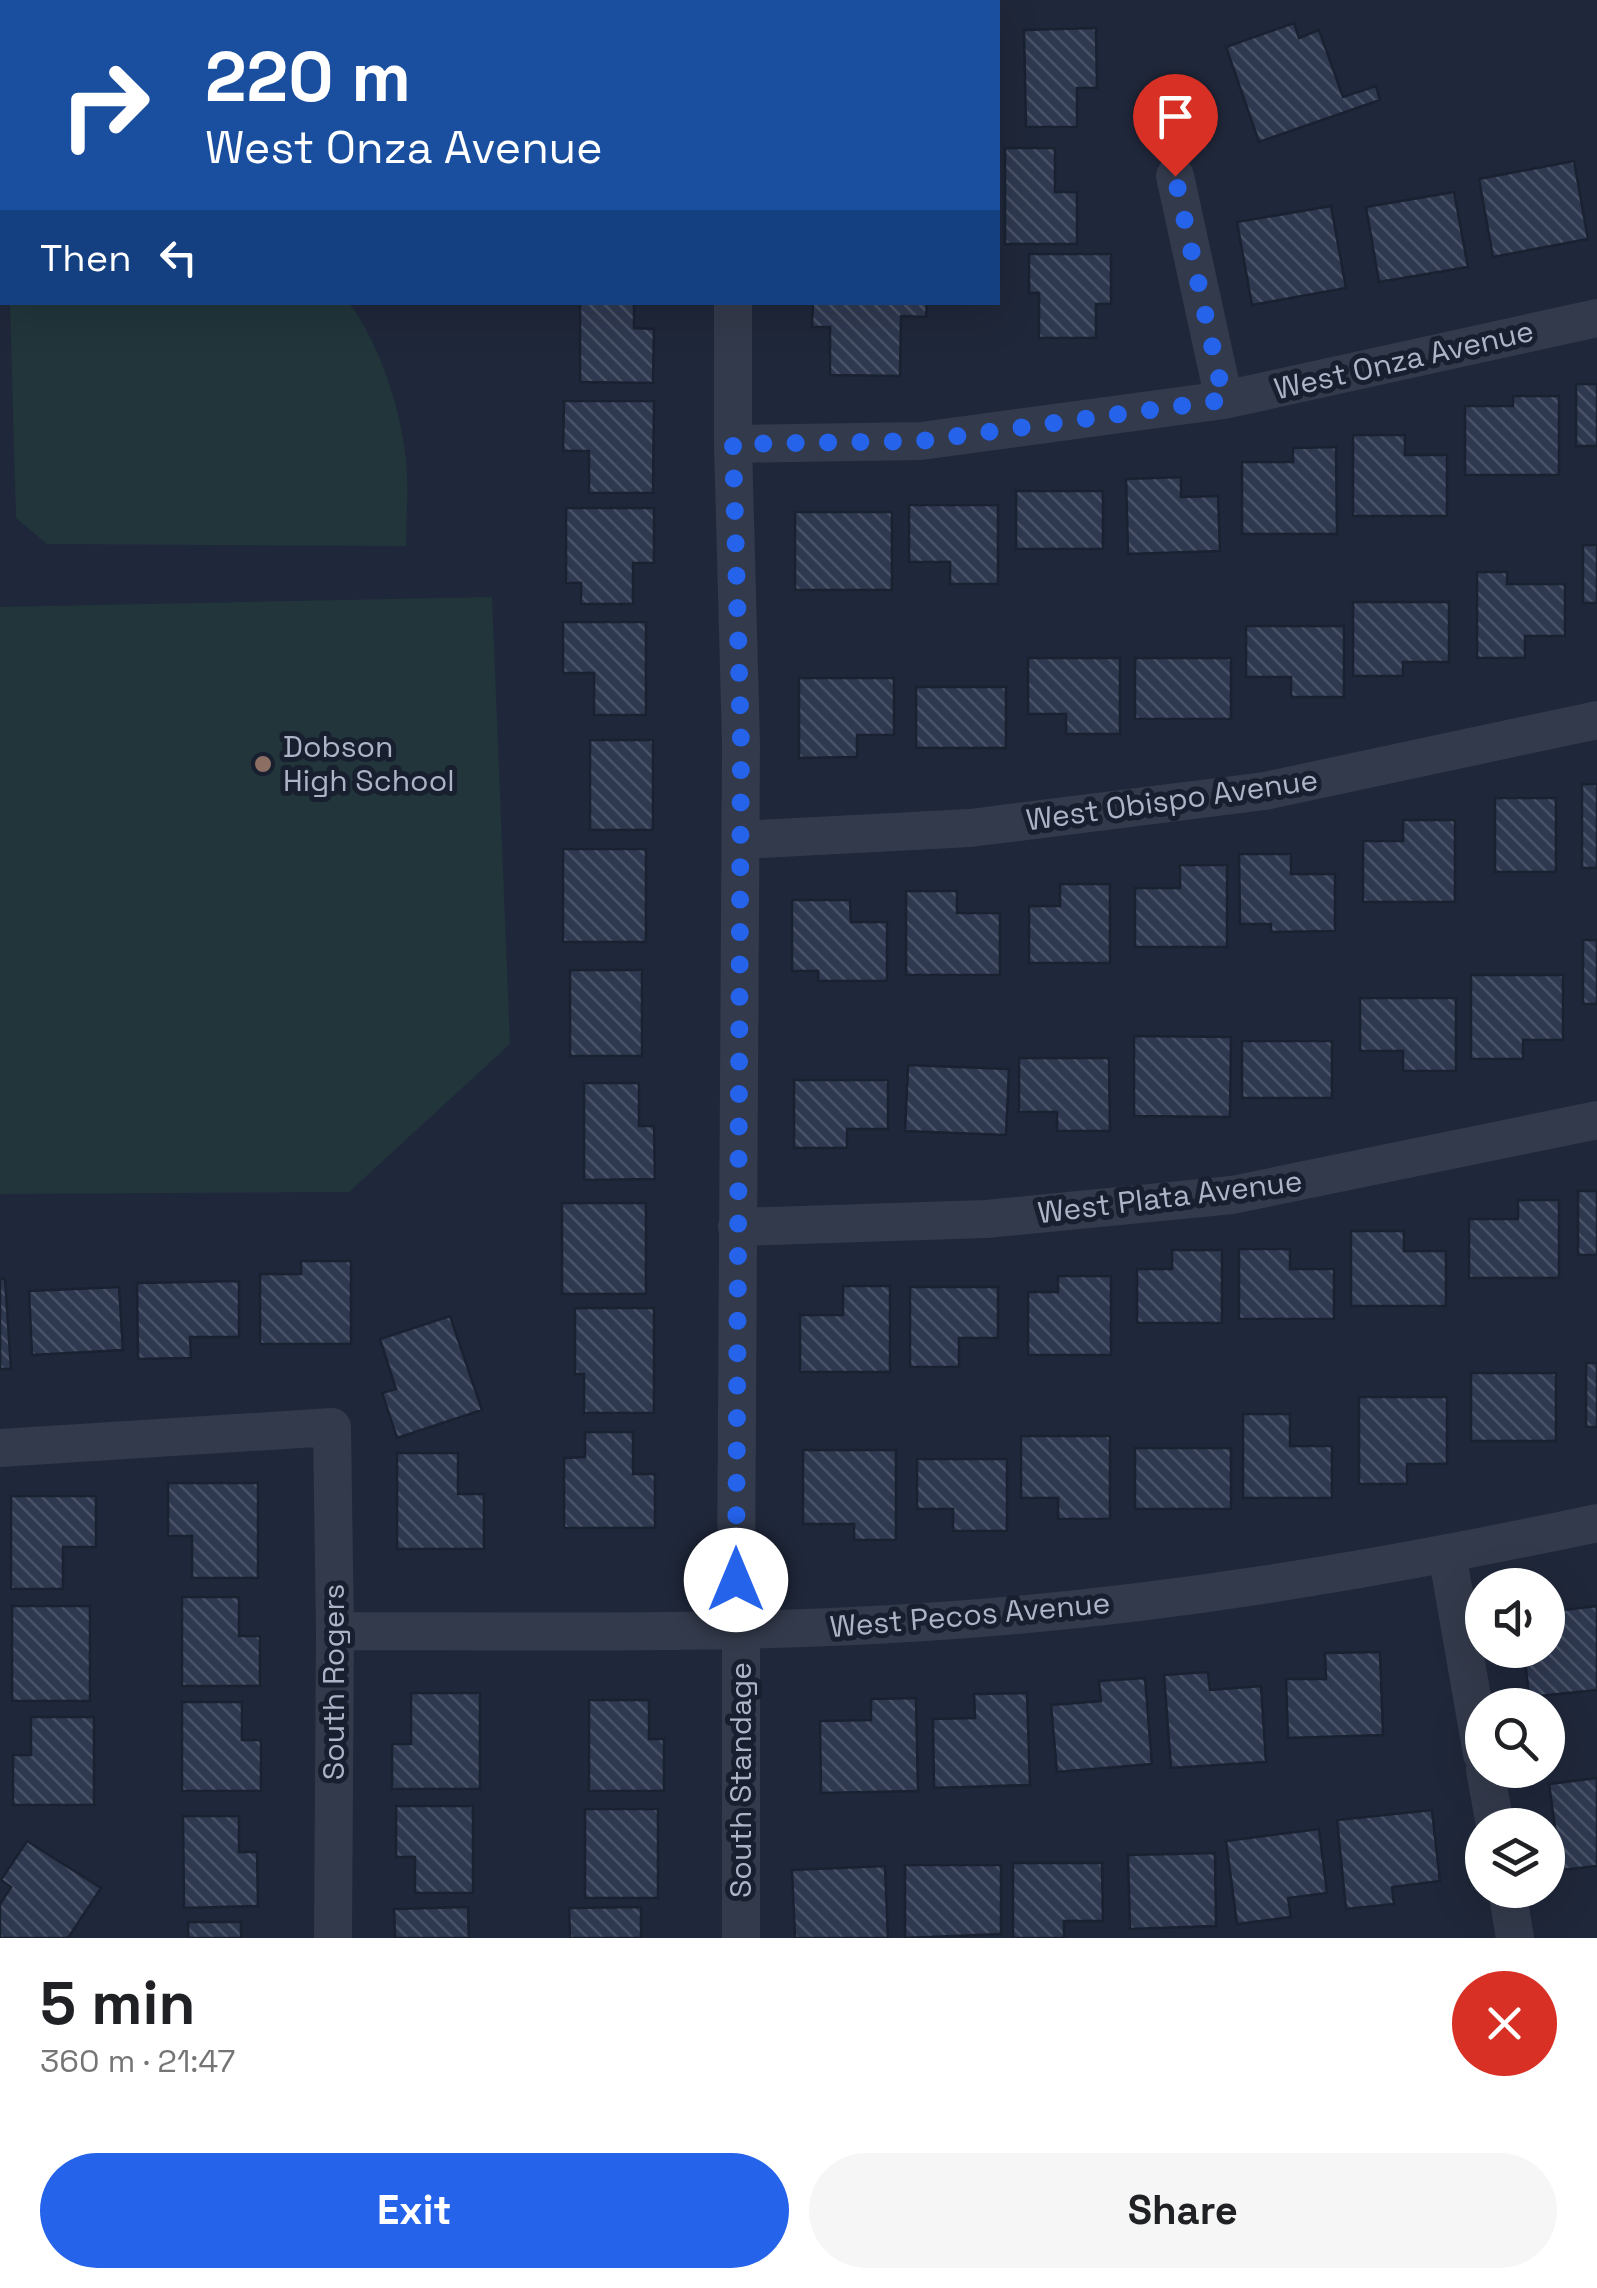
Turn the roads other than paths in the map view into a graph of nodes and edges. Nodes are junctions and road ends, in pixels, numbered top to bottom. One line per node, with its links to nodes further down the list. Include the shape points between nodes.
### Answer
1 (1175, 176): 4 (street)
2 (733, 305): 5 (street, South Standage)
3 (1597, 318): 4 (street, West Onza Avenue)
4 (1224, 400): 5 (street, West Onza Avenue, via 921,441)
5 (733, 444): 7 (street, South Standage)
6 (1597, 720): 7 (street, West Obispo Avenue, via 1265,791 970,828)
7 (741, 840): 9 (street, South Standage)
8 (1597, 1120): 9 (street, West Plata Avenue, via 1232,1195 986,1219)
9 (736, 1227): 14 (street, South Standage)
10 (0, 1448): 13 (street, South Rogers, via 332,1427)
11 (1597, 1523): 12 (street, West Pecos Avenue)
12 (1447, 1553): 14 (street, West Pecos Avenue, via 1070,1609); 15 (street)
13 (335, 1631): 14 (street, West Pecos Avenue); 17 (street, South Rogers)
14 (741, 1631): 18 (street, South Standage)
15 (1471, 1688)
16 (1509, 1908): 19 (street)
17 (334, 1938)
18 (741, 1938)
19 (1515, 1938)

